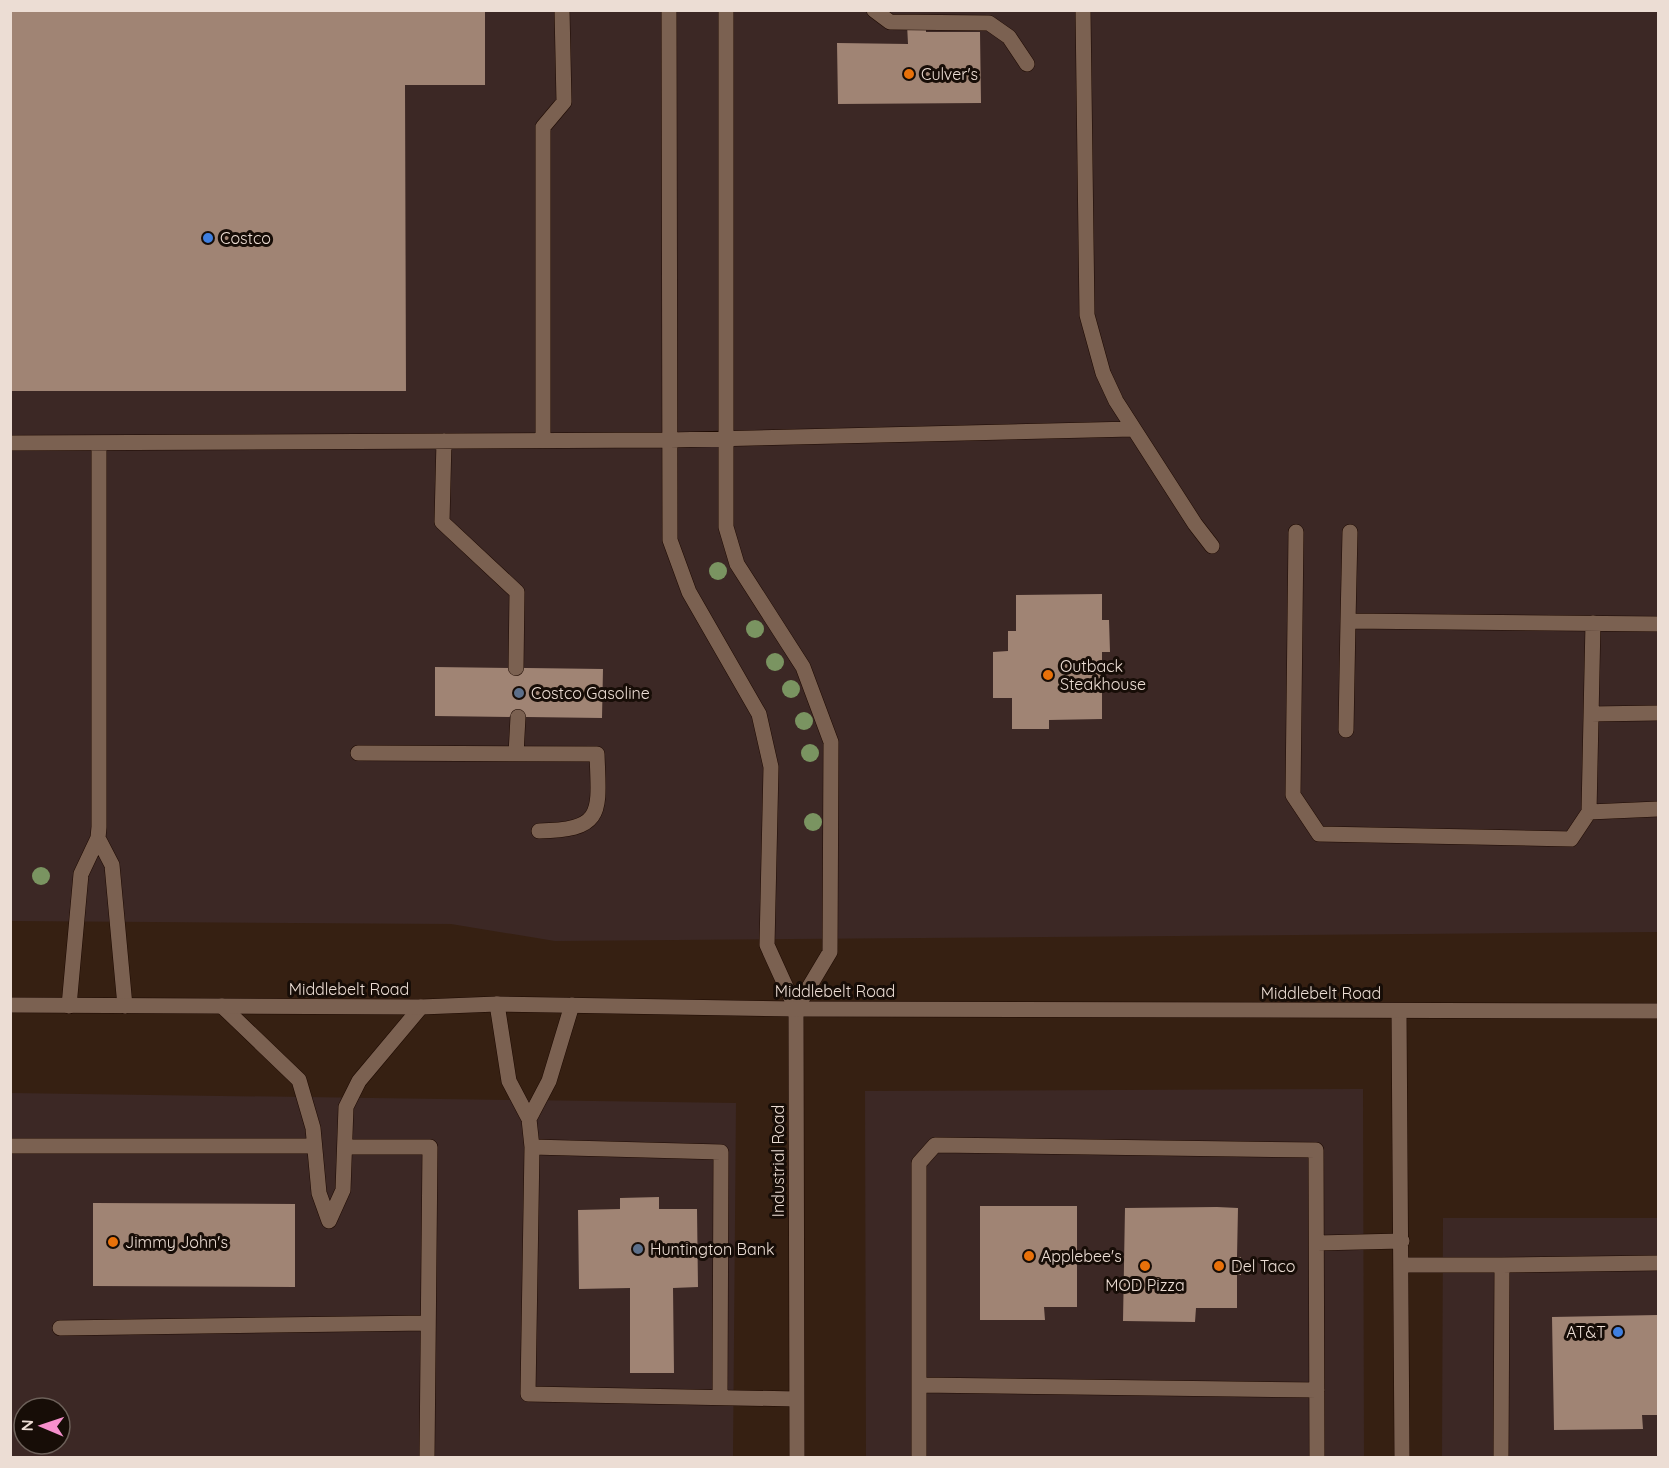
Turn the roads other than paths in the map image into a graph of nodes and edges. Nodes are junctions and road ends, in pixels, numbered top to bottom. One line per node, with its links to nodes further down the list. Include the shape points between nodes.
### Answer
1 (562, 10): 9 (main road, via 564,102 543,127)
2 (669, 10): 10 (main road)
3 (726, 10): 8 (main road)
4 (874, 10): 6 (main road, via 890,22 989,23 1009,38)
5 (1083, 10): 7 (main road, via 1087,315 1103,373)
6 (1028, 64)
7 (1133, 429): 8 (main road); 16 (main road)
8 (726, 438): 10 (main road); 38 (main road, via 726,527 737,564 803,668 831,742 830,952)
9 (543, 440): 10 (main road); 11 (main road)
10 (670, 440): 38 (main road, via 670,540 689,591 759,714 771,767 767,945)
11 (444, 441): 13 (main road); 20 (main road, via 442,522 517,592)
12 (10, 443): 13 (main road)
13 (99, 443): 30 (main road)
14 (1296, 532): 28 (main road, via 1293,795 1319,834 1571,839)
15 (1350, 532): 17 (main road)
16 (1212, 546)
17 (1348, 621): 18 (main road); 24 (main road)
18 (1593, 623): 19 (main road); 22 (main road)
19 (1659, 624)
20 (516, 668)
21 (1659, 713): 22 (main road)
22 (1592, 714): 28 (main road)
23 (518, 717): 26 (main road)
24 (1346, 730)
25 (358, 753): 26 (main road)
26 (516, 754): 29 (main road, via 597,754 597,806 587,823 570,831)
27 (1659, 809): 28 (main road)
28 (1588, 812)
29 (539, 831)
30 (98, 838): 34 (main road, via 81,874); 35 (main road, via 112,865)
31 (497, 1004): 33 (main road, Middlebelt Road); 37 (main road, Middlebelt Road); 41 (main road, via 510,1081)
32 (10, 1005): 34 (main road, Middlebelt Road)
33 (572, 1005): 38 (main road, Middlebelt Road); 41 (main road, via 549,1081)
34 (69, 1006): 35 (main road, Middlebelt Road)
35 (125, 1006): 36 (main road, Middlebelt Road)
36 (222, 1006): 37 (main road, Middlebelt Road); 43 (main road, via 299,1080 313,1128)
37 (421, 1007): 44 (main road, via 359,1081 346,1107)
38 (796, 1009): 39 (main road, Middlebelt Road); 56 (main road, Industrial Road)
39 (1399, 1011): 40 (main road, Middlebelt Road); 46 (main road)
40 (1659, 1011)
41 (529, 1119): 45 (main road)
42 (10, 1146): 43 (main road)
43 (314, 1146): 44 (main road, via 319,1193 329,1221 344,1190)
44 (345, 1147): 51 (main road, via 430,1147)
45 (532, 1147): 55 (main road, via 721,1152); 55 (main road, via 528,1394)
46 (1402, 1241): 47 (main road); 49 (main road)
47 (1317, 1243): 53 (main road, via 1316,1150 935,1145 919,1163); 54 (main road)
48 (1659, 1263): 50 (main road)
49 (1401, 1265): 50 (main road); 61 (main road)
50 (1502, 1265): 62 (main road)
51 (428, 1323): 52 (main road); 57 (main road)
52 (60, 1328)
53 (919, 1385): 54 (main road); 59 (main road)
54 (1317, 1390): 60 (main road)
55 (720, 1397): 56 (main road)
56 (796, 1399): 58 (main road, Industrial Road)
57 (427, 1458)
58 (797, 1458)
59 (919, 1458)
60 (1317, 1458)
61 (1402, 1458)
62 (1502, 1458)

